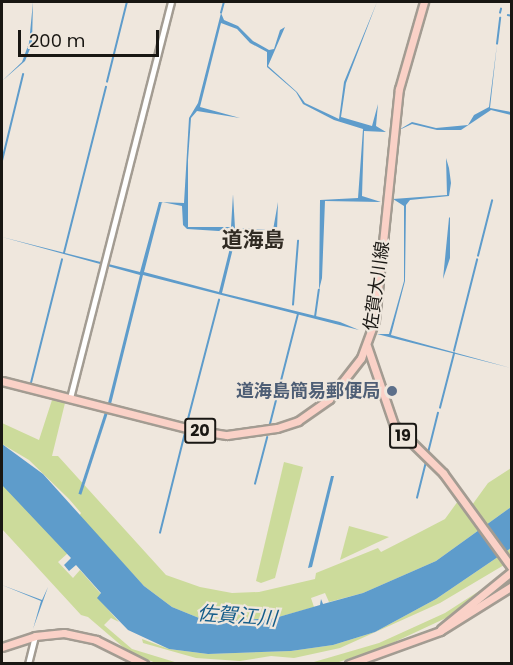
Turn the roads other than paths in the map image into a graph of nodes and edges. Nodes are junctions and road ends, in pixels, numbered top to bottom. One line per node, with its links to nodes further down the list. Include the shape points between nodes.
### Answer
1 (171, 2): 5 (street)
2 (424, 2): 3 (main road, 佐賀大川線 / 20, via 399,89 379,294)
3 (367, 346): 5 (main road, 佐賀大川線 / 20, via 343,386 315,411 255,434 195,430); 6 (main road, 19, via 394,425 436,465)
4 (2, 381): 5 (main road, 佐賀大川線 / 20)
5 (70, 398)
6 (512, 569): 8 (main road, 19)
7 (512, 586): 8 (main road)
8 (440, 631): 13 (main road)
9 (35, 636): 10 (main road); 11 (street); 12 (main road, via 80,635)
10 (2, 646)
11 (29, 659)
12 (144, 663)
13 (349, 663)

